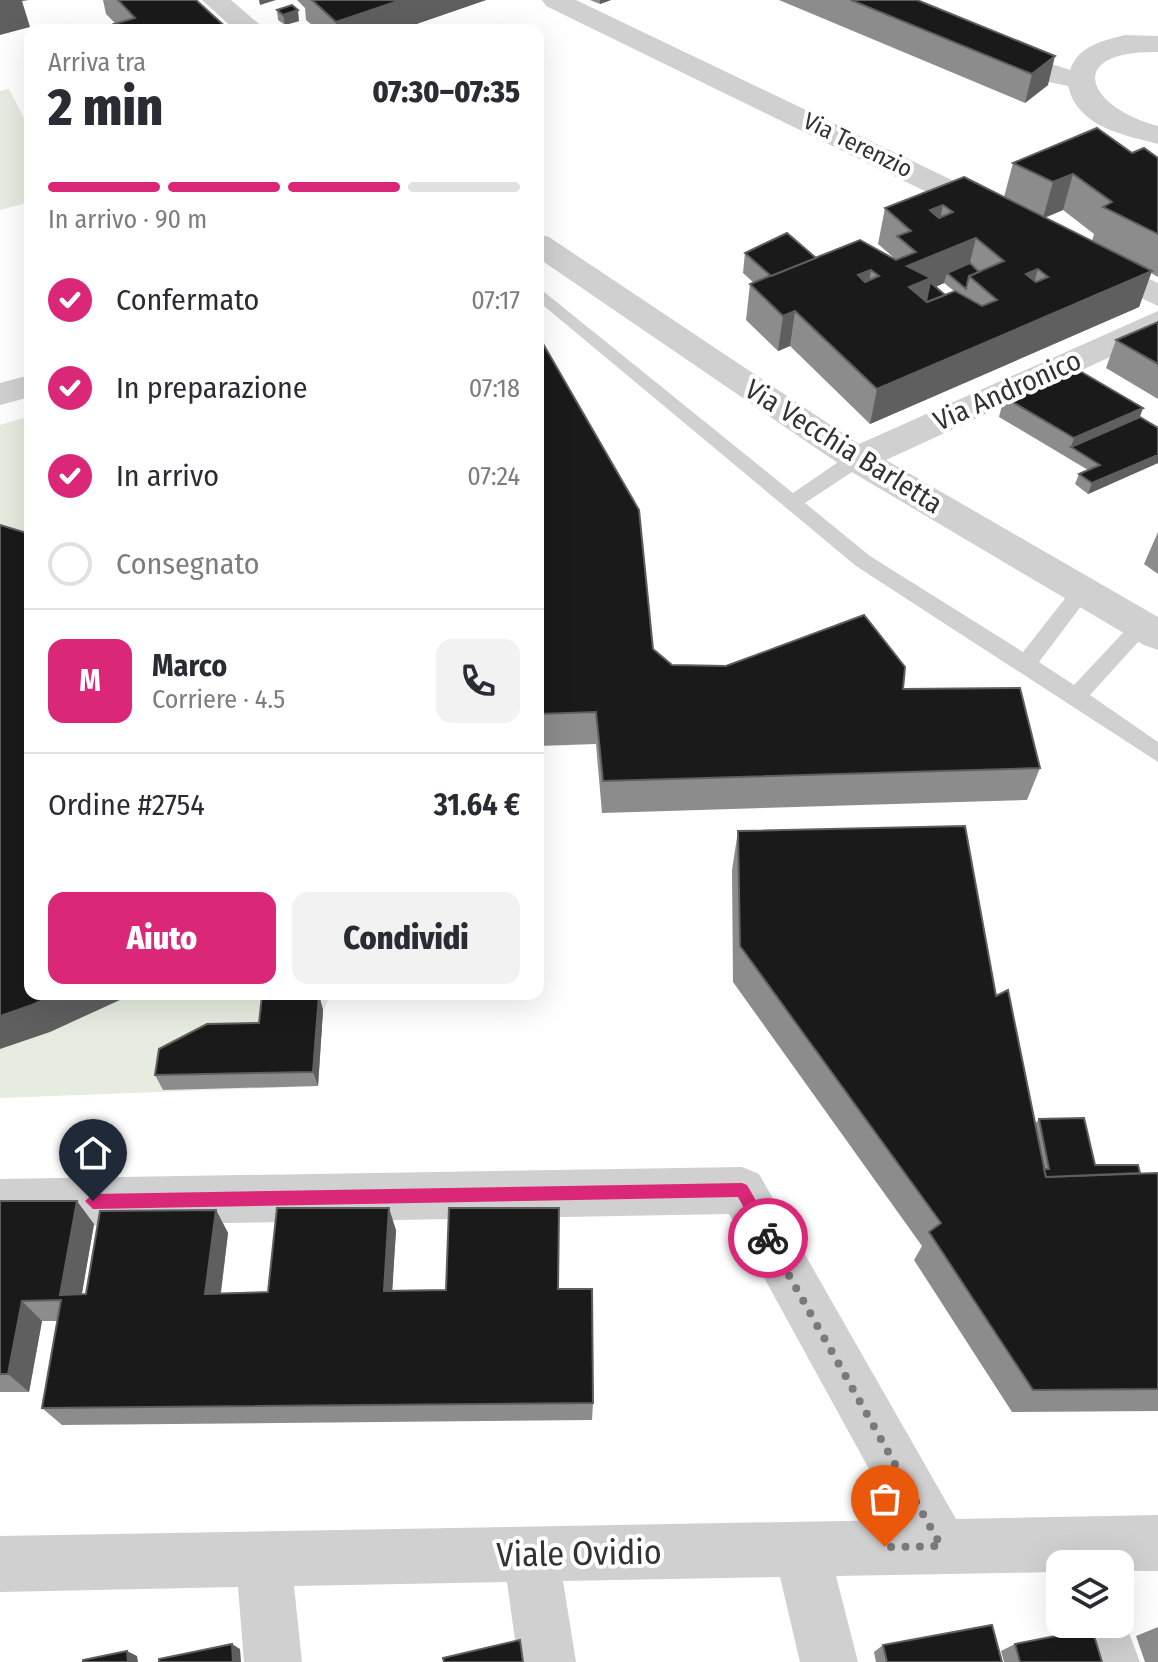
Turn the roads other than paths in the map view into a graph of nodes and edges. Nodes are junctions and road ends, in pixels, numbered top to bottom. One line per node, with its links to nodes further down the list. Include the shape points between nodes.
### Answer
1 (215, 0): 3 (street)
2 (555, 0): 8 (street, Via Terenzio)
3 (245, 24)
4 (967, 42): 6 (street, via 1040,72)
5 (1158, 44): 6 (street, via 1096,54 1081,68)
6 (1079, 80): 7 (street, via 1088,104 1110,121)
7 (1158, 135)
8 (1018, 225)
9 (544, 248): 16 (street, Via Vecchia Barletta)
10 (1074, 253): 11 (street)
11 (1158, 296)
12 (544, 297): 17 (lane)
13 (1158, 322): 16 (street, Via Andronico)
14 (24, 388): 15 (street)
15 (0, 394)
16 (857, 459): 17 (lane); 18 (street, Via Vecchia Barletta)
17 (794, 501): 20 (lane, via 863,561)
18 (1081, 592): 19 (street, Via Vecchia Barletta); 20 (lane)
19 (1150, 630): 21 (lane)
20 (1025, 665): 21 (lane)
21 (1076, 696): 22 (lane)
22 (1158, 753)
23 (0, 1203): 25 (street, via 742,1190)
24 (1158, 1543): 27 (street, Viale Ovidio)
25 (941, 1546): 26 (street, Viale Ovidio); 28 (street, Viale Ovidio)
26 (801, 1548): 29 (street, Viale Ovidio); 35 (street)
27 (1110, 1550)
28 (1046, 1553)
29 (531, 1555): 30 (street, Viale Ovidio); 34 (street)
30 (264, 1562): 31 (street, Viale Ovidio); 33 (street)
31 (0, 1564)
32 (1103, 1638): 36 (street)
33 (273, 1662)
34 (547, 1662)
35 (829, 1662)
36 (1111, 1662)

